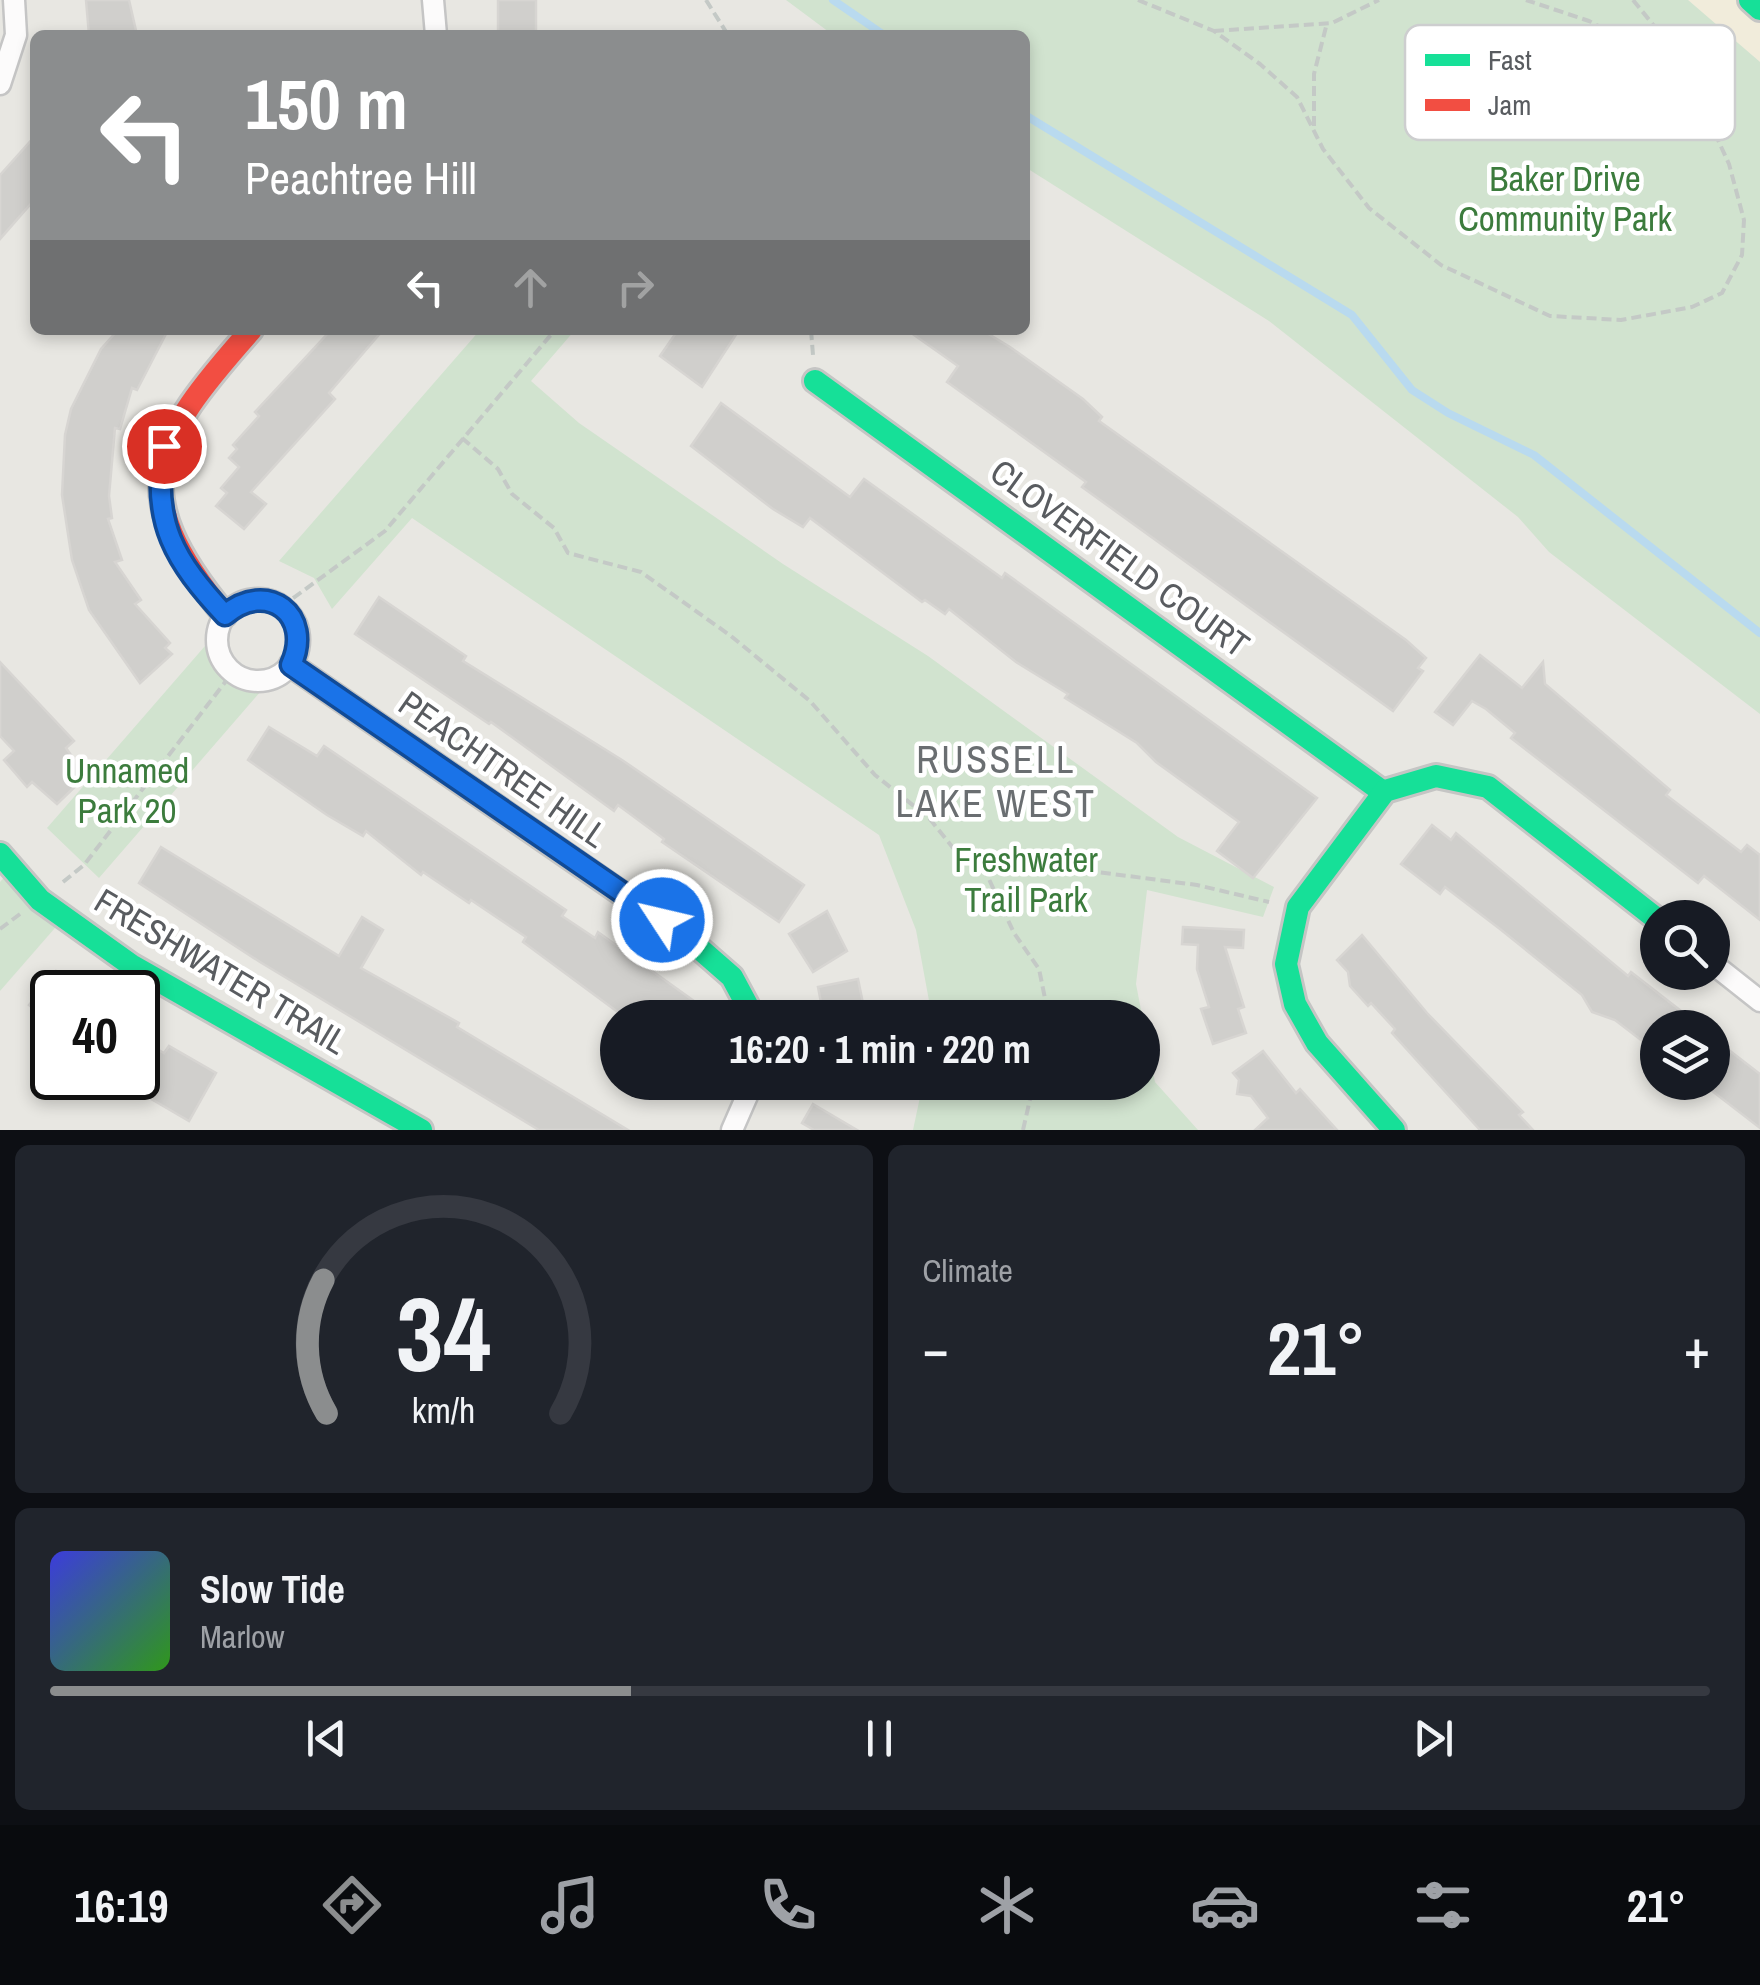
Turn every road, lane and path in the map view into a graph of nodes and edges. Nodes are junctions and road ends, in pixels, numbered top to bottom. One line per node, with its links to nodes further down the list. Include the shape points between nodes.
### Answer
1 (14, 0): 16 (street, via 16,35)
2 (432, 0): 13 (street)
3 (706, 0): 14 (path)
4 (1138, 0): 15 (path)
5 (1380, 0): 10 (path)
6 (1526, 0): 11 (path)
7 (1634, 0): 12 (path)
8 (1750, 0): 9 (street)
9 (1760, 9)
10 (1327, 23): 15 (path); 17 (path, via 1313,87)
11 (1597, 25)
12 (1654, 25)
13 (435, 30)
14 (725, 30)
15 (1214, 31): 17 (path, via 1297,97)
16 (0, 84)
17 (1315, 130): 18 (path, via 1369,208 1441,265 1550,316 1621,320 1692,307 1722,293 1742,255 1744,220)
18 (1718, 140)
19 (247, 335): 24 (street, via 180,414 161,464 164,522 177,559)
20 (551, 335): 22 (path)
21 (816, 381): 27 (street, CLOVERFIELD COURT)
22 (462, 438): 23 (path, via 386,531); 29 (path, via 498,470 512,494 554,528 568,553 641,572 810,701)
23 (281, 607): 24 (street, via 249,600); 25 (street, via 299,638)
24 (225, 615): 26 (street, via 218,652)
25 (291, 665): 26 (street, via 270,680 244,680); 35 (street, PEACHTREE HILL, via 692,942 732,977)
26 (233, 672): 30 (path, via 84,866)
27 (1383, 792): 31 (street, via 1429,776 1458,776 1488,787); 32 (street)
28 (0, 854): 30 (street, FRESHWATER TRAIL)
29 (958, 854): 32 (path, via 1197,885); 36 (path, via 981,862 993,882 1014,933 1039,970)
30 (40, 900): 33 (path); 40 (street, FRESHWATER TRAIL, via 132,965)
31 (1640, 906)
32 (1297, 908): 43 (street, via 1286,952 1297,1009 1320,1046)
33 (0, 929)
34 (1730, 977): 37 (street)
35 (744, 1000)
36 (1045, 1000)
37 (1760, 1001)
38 (745, 1100): 41 (street)
39 (1030, 1100): 42 (path)
40 (421, 1130)
41 (732, 1130)
42 (1023, 1130)
43 (1394, 1130)

